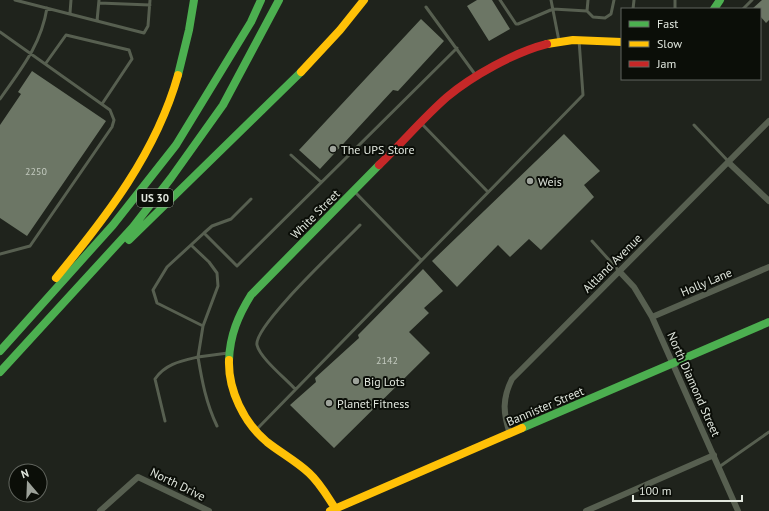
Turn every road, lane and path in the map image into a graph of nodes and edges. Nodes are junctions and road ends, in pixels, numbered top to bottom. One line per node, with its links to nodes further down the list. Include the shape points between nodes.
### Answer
1 (15, 0): 15 (lane)
2 (37, 0): 15 (lane)
3 (71, 0): 22 (lane)
4 (150, 0): 16 (lane)
5 (194, 0): 56 (main road, via 192,22 178,76 161,125 140,163 107,213)
6 (261, 0): 57 (main road, US 30 / US 30, via 251,22 176,145 113,225)
7 (278, 0): 52 (main road, US 30 / US 30, via 273,14 223,105 133,227)
8 (364, 0): 52 (main road, via 344,27 285,88 172,201)
9 (500, 0): 20 (lane, via 516,24)
10 (550, 0): 20 (lane)
11 (588, 0): 21 (lane)
12 (614, 0): 21 (lane, via 612,14 605,18 593,17)
13 (752, 0): 19 (lane)
14 (99, 1): 16 (lane); 23 (lane)
15 (37, 5): 18 (lane)
16 (150, 5): 23 (lane, via 148,26 144,33)
17 (426, 7): 28 (lane)
18 (47, 8): 22 (lane); 29 (lane, via 44,28)
19 (744, 8)
20 (553, 9): 21 (lane); 26 (lane)
21 (587, 10)
22 (70, 13): 23 (lane)
23 (97, 21)
24 (0, 32): 29 (lane)
25 (579, 40): 26 (main road, White Street); 27 (main road, White Street); 41 (lane, via 583,95)
26 (559, 42): 31 (main road, White Street, via 538,47)
27 (621, 42)
28 (457, 48): 31 (lane); 39 (lane)
29 (32, 53): 30 (lane); 32 (lane)
30 (46, 63): 33 (lane); 33 (lane, via 66,35 129,50 132,59)
31 (477, 76): 35 (main road, White Street, via 447,97)
32 (0, 99)
33 (102, 104): 48 (lane, via 110,110 114,120 112,127 30,246)
34 (769, 122): 38 (street, Altland Avenue)
35 (421, 123): 40 (main road, White Street); 41 (lane)
36 (694, 125): 38 (lane)
37 (291, 155): 39 (lane)
38 (728, 162): 43 (street); 51 (street, Altland Avenue)
39 (321, 182): 45 (lane, via 237,266)
40 (354, 191): 49 (lane); 58 (main road, White Street, via 251,295 236,321)
41 (488, 192): 49 (lane)
42 (251, 199): 45 (lane, via 231,219 212,226)
43 (769, 201)
44 (360, 225): 62 (lane, via 278,309 258,334 257,345 262,355)
45 (204, 233): 47 (lane)
46 (592, 241): 51 (lane)
47 (190, 245): 55 (lane, via 217,273 218,286); 55 (lane, via 167,267 153,290 157,303)
48 (0, 254)
49 (421, 260): 62 (lane)
50 (769, 267): 53 (street, Holly Lane)
51 (620, 271): 53 (street, North Diamond Street, via 634,287); 67 (street, Altland Avenue, via 512,379 504,407)
52 (76, 289): 61 (main road, US 30 / US 30)
53 (652, 317): 60 (street, North Diamond Street)
54 (769, 322): 60 (main road, Bannister Street)
55 (202, 326): 59 (lane)
56 (0, 345)
57 (0, 351)
58 (228, 353): 59 (lane); 65 (main road, White Street, via 232,385 245,415)
59 (198, 357): 63 (lane, via 172,364 161,371 155,379); 64 (lane, via 205,395)
60 (673, 364): 67 (main road, Bannister Street); 68 (street, North Diamond Street)
61 (0, 372)
62 (295, 388): 65 (lane)
63 (165, 421)
64 (217, 426)
65 (256, 430): 70 (main road, White Street, via 310,474)
66 (769, 432): 69 (lane)
67 (510, 434): 70 (main road, Bannister Street)
68 (714, 455): 69 (street, North Diamond Street); 73 (street)
69 (719, 467): 74 (street, North Diamond Street)
70 (334, 510)
71 (100, 511): 72 (street, North Drive, via 138,477)
72 (209, 511)
73 (586, 511)
74 (738, 511)

